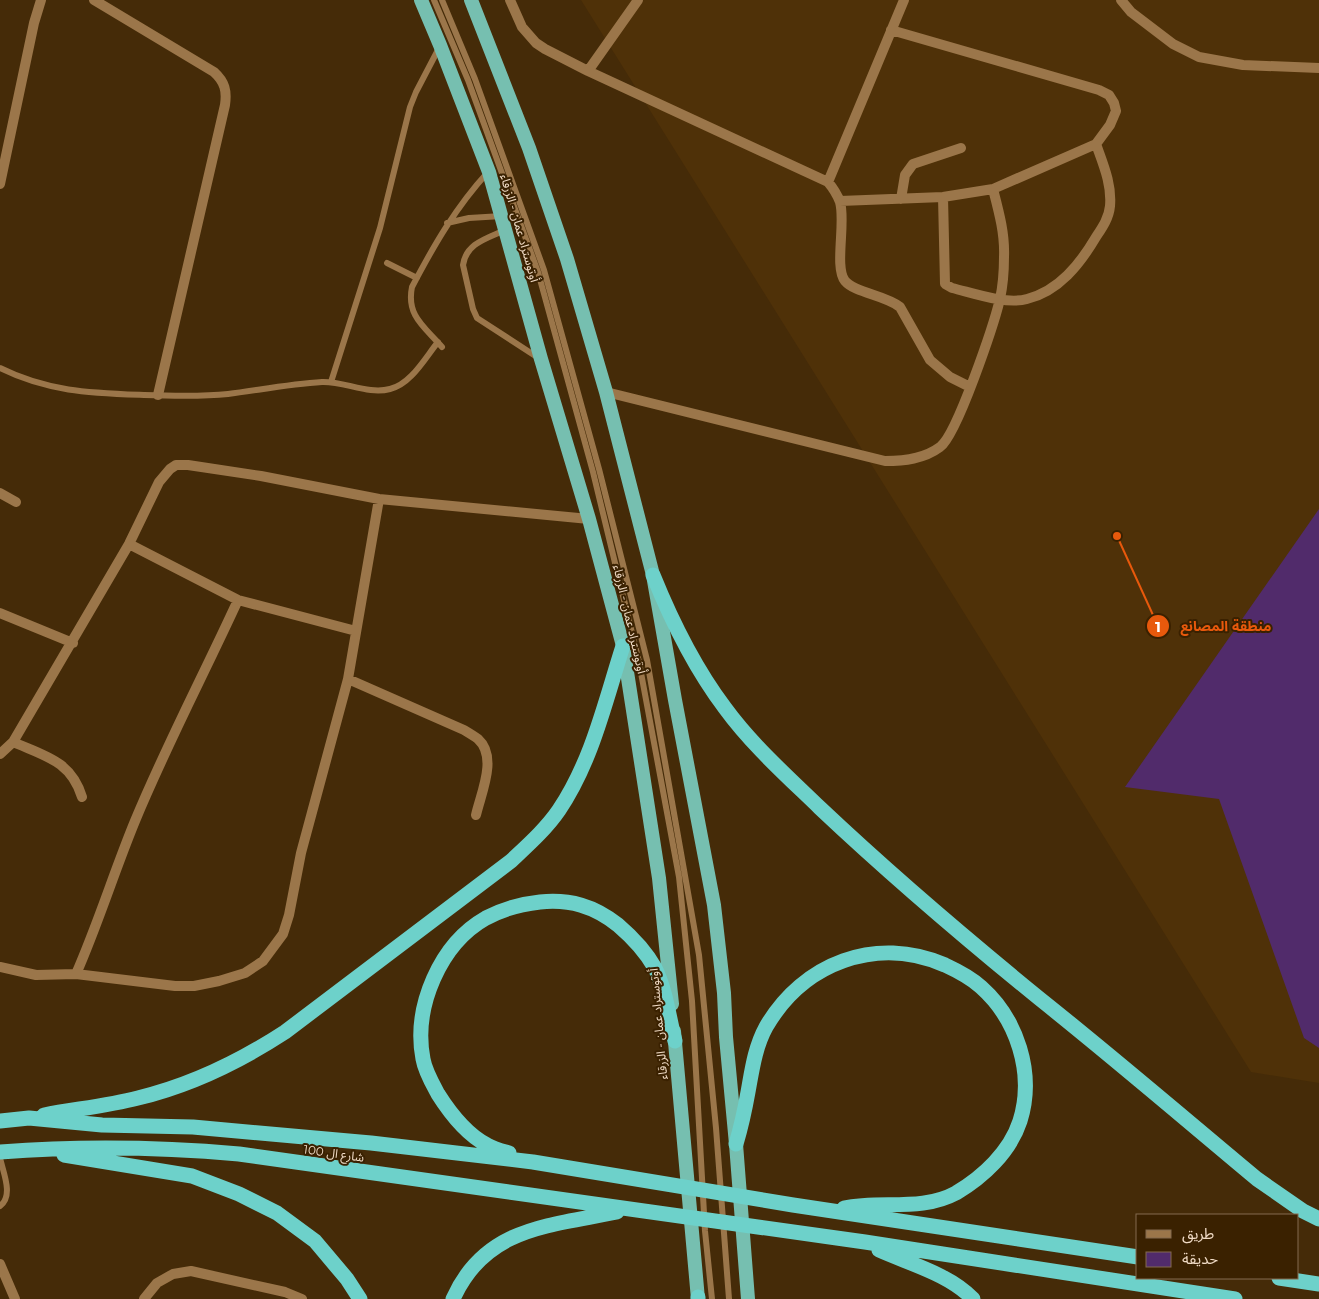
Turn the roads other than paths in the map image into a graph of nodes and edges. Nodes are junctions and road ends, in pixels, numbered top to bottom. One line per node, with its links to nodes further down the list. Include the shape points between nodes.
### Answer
1 (41, 0): 19 (street)
2 (94, 0): 35 (street, via 214,72 226,90)
3 (421, 0): 12 (highway, أوتوستراد عمان - الزرقاء)
4 (434, 0): 76 (lane, via 468,80 538,272 594,472 639,662 680,877 692,1001 705,1230)
5 (442, 0): 77 (lane, via 475,79 544,270 599,469 646,660 699,955)
6 (471, 0): 34 (highway, via 532,156 567,258)
7 (510, 0): 14 (street, via 522,26 536,43)
8 (638, 0): 14 (street)
9 (904, 0): 11 (street)
10 (1121, 0): 13 (street, via 1131,12 1172,44 1199,57 1243,65)
11 (891, 30): 15 (street, via 1099,90 1109,96 1116,111); 18 (street)
12 (440, 45): 17 (highway, أوتوستراد عمان - الزرقاء); 32 (lane, via 410,107 380,228)
13 (1319, 68)
14 (588, 71): 18 (street)
15 (1096, 144): 20 (street); 29 (street, via 1106,172 1110,207 1106,221 1086,255 1061,282 1040,294 1022,300)
16 (961, 148): 22 (street, via 913,164 904,176)
17 (488, 172): 24 (highway, أوتوستراد عمان - الزرقاء); 25 (lane)
18 (828, 182): 23 (street)
19 (0, 184)
20 (994, 190): 21 (street); 29 (street, via 1003,230)
21 (943, 197): 22 (street); 29 (street, via 945,284)
22 (901, 199): 23 (street)
23 (840, 201): 33 (street, via 841,271 845,282 900,307 930,360 950,377)
24 (502, 216): 25 (lane, via 474,217); 26 (highway, أوتوستراد عمان - الزرقاء)
25 (447, 223): 28 (lane)
26 (506, 230): 30 (highway, أوتوستراد عمان - الزرقاء); 30 (lane, via 475,244 464,259 473,310 480,322)
27 (387, 263): 28 (lane)
28 (417, 278): 32 (lane, via 410,297 414,316 440,344 410,377 389,389 378,391)
29 (1000, 299): 33 (street)
30 (541, 359): 39 (highway, أوتوستراد عمان - الزرقاء)
31 (0, 368): 35 (lane, via 62,389 100,394)
32 (331, 382): 35 (lane, via 228,394)
33 (970, 386): 34 (street, via 954,428 941,446 906,461 885,461)
34 (606, 392): 41 (highway)
35 (158, 395)
36 (0, 493): 38 (street)
37 (379, 499): 39 (street); 40 (street, via 206,466 176,466 159,482); 44 (street)
38 (16, 502)
39 (589, 518): 46 (highway, أوتوستراد عمان - الزرقاء)
40 (130, 544): 42 (street); 45 (street)
41 (653, 574): 57 (highway, via 714,905); 65 (highway, via 667,610 703,678 776,766 982,952 1257,1179)
42 (238, 600): 44 (street); 53 (street, via 135,820)
43 (0, 613): 45 (street)
44 (356, 631): 47 (street)
45 (73, 643): 48 (street)
46 (623, 646): 54 (highway, أوتوستراد عمان - الزرقاء, via 659,878); 55 (highway, via 580,774 553,818 511,861 285,1032 248,1056 192,1082 152,1095)
47 (348, 679): 51 (street, via 464,730 479,740 486,751 487,761); 53 (street, via 301,853 289,915 282,934 263,961 244,973 194,986)
48 (13, 742): 49 (street); 50 (street, via 61,763 71,772)
49 (0, 754)
50 (82, 796)
51 (476, 814)
52 (0, 967): 53 (street, via 36,976)
53 (76, 974)
54 (675, 1041): 61 (highway, via 655,968 623,930 598,911 567,902 533,903 501,910 465,934 445,958 431,985 422,1022 423,1060 443,1103 464,1127 488,1146); 76 (highway, أوتوستراد عمان - الزرقاء)
55 (30, 1118): 56 (highway, شارع ال 100); 61 (highway, شارع ال 100, via 102,1125 193,1127)
56 (0, 1121)
57 (736, 1144): 64 (highway, via 757,1048 776,1012 803,982 838,962 877,953 897,953 937,962 980,986 1011,1025 1025,1072 1020,1122 1004,1151 982,1175 954,1194 923,1204 867,1205); 78 (highway)
58 (38, 1149): 59 (highway, شارع ال 100); 63 (highway, شارع ال 100, via 137,1147 239,1154); 74 (highway, via 192,1176 239,1194 277,1212 314,1240)
59 (0, 1152)
60 (0, 1158): 62 (lane, via 7,1193 5,1202)
61 (534, 1162): 64 (highway, شارع ال 100)
62 (0, 1206)
63 (628, 1210): 66 (highway, شارع ال 100); 75 (highway, via 545,1226 505,1240 472,1267)
64 (831, 1211): 67 (highway, شارع ال 100)
65 (1319, 1219)
66 (865, 1242): 79 (highway, via 949,1281); 80 (highway, شارع ال 100)
67 (1136, 1257)
68 (0, 1264): 71 (street)
69 (1285, 1279): 70 (highway)
70 (1319, 1284)
71 (16, 1299)
72 (144, 1299): 73 (street, via 157,1283 173,1274 191,1271 285,1292)
73 (302, 1299)
74 (360, 1299)
75 (453, 1299)
76 (701, 1299)
77 (729, 1299)
78 (748, 1299)
79 (973, 1299)
80 (1235, 1299)

